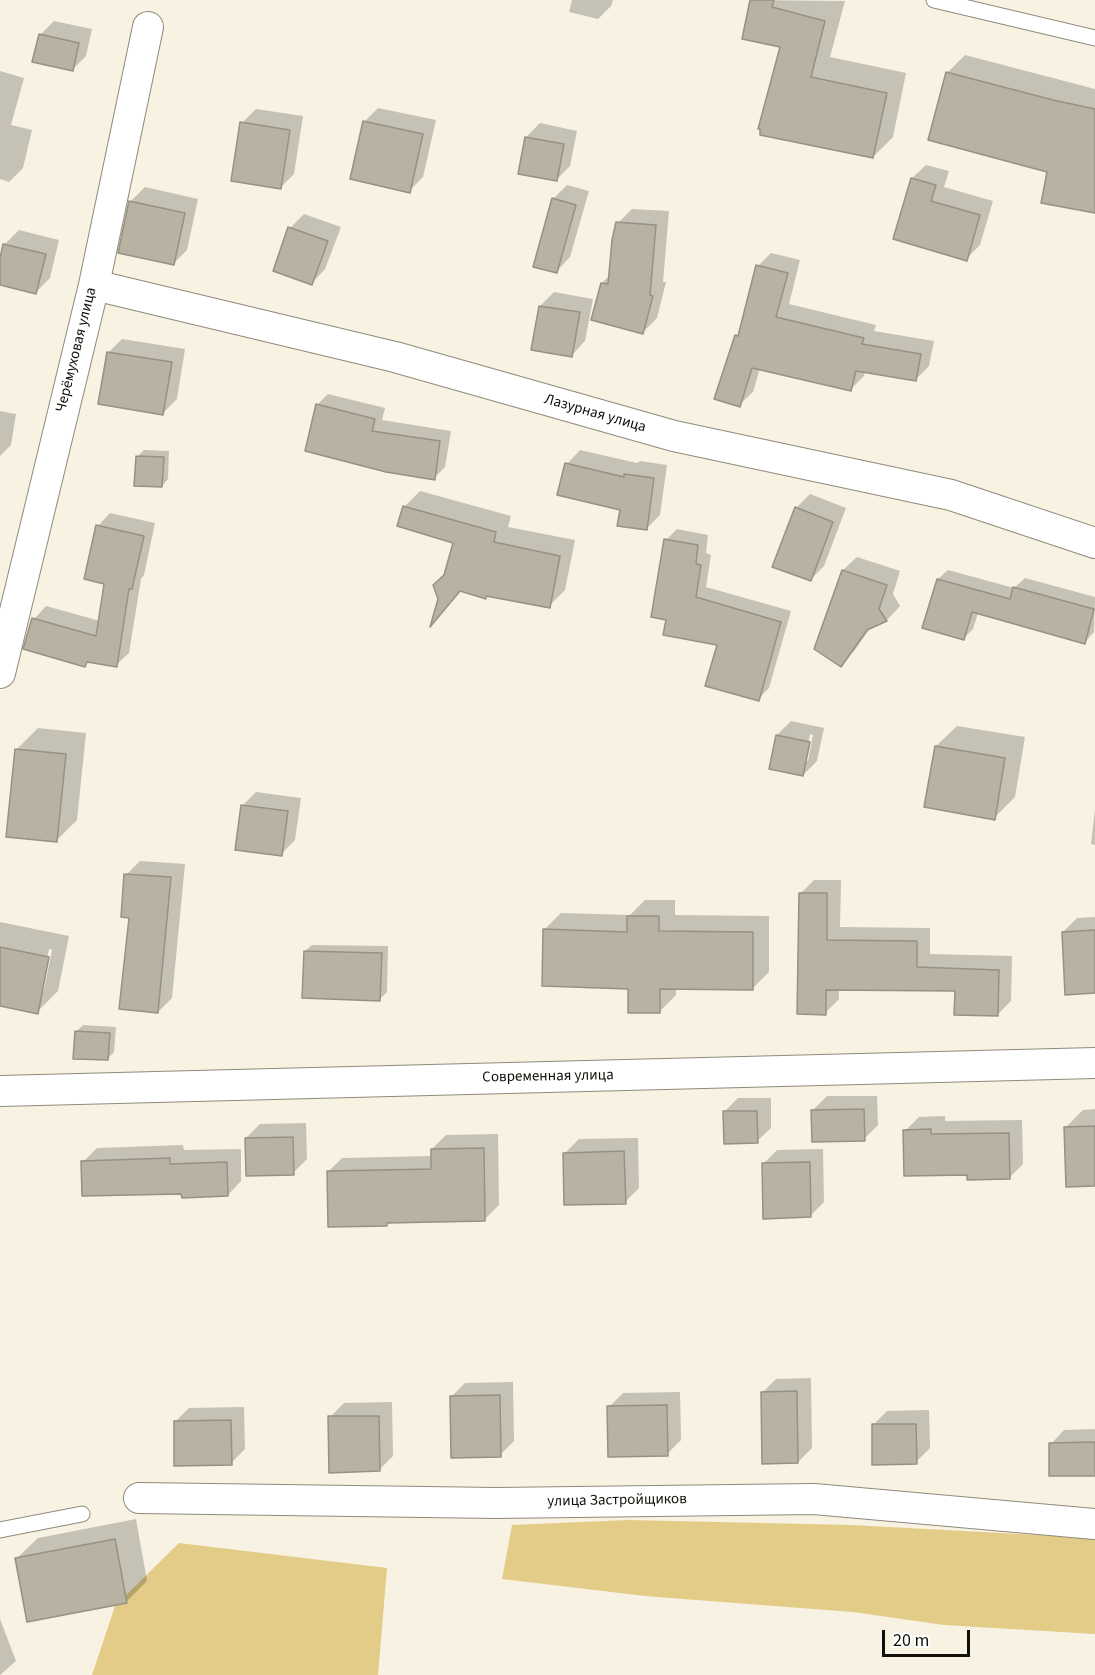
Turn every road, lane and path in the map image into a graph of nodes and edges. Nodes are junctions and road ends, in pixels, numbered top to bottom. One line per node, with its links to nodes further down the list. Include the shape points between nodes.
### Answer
1 (934, 0): 3 (lane)
2 (148, 27): 4 (street, Черёмуховая улица)
3 (1095, 38)
4 (94, 285): 5 (street, Лазурная улица, via 395,357 674,436 951,495); 6 (street, Черёмуховая улица)
5 (1095, 543)
6 (0, 673)
7 (1095, 1063): 8 (street, Современная улица)
8 (0, 1091)
9 (139, 1498): 11 (street, улица Застройщиков, via 496,1503 814,1499)
10 (82, 1514): 12 (lane)
11 (1095, 1524)
12 (0, 1530)

